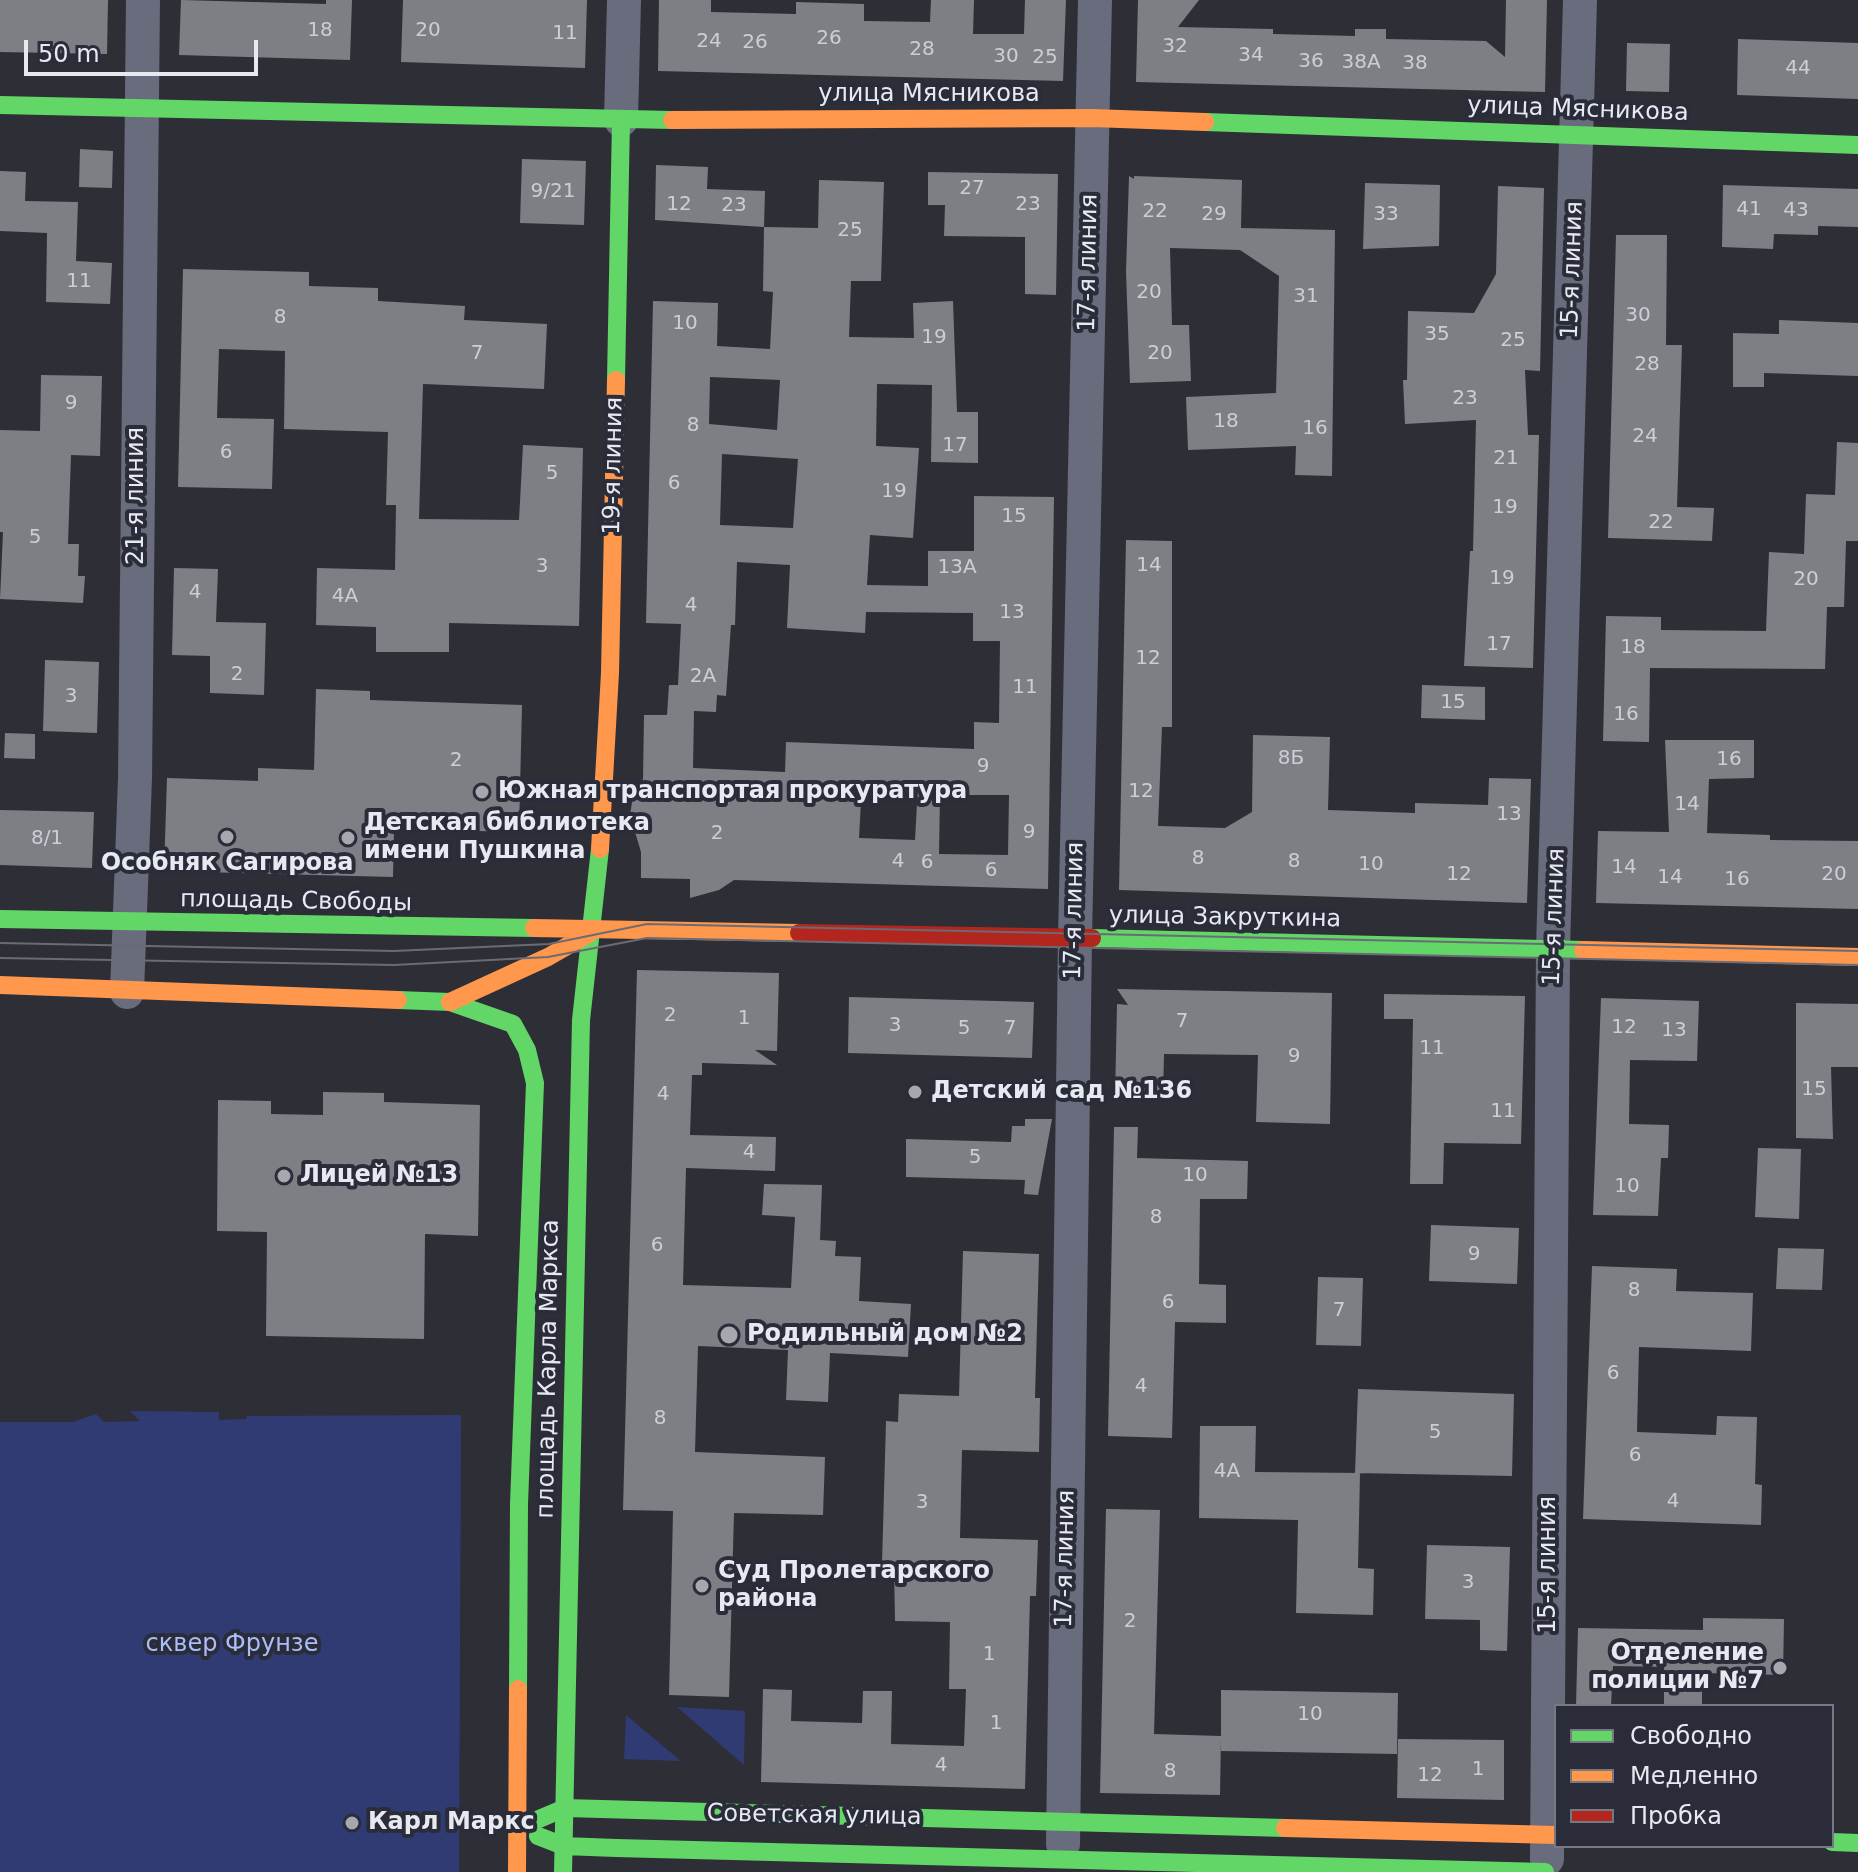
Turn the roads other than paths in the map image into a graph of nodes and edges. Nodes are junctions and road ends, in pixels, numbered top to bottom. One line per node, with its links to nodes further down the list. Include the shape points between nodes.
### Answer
1 (143, 0): 6 (street, 21-я линия)
2 (624, 0): 8 (street, 19-я линия)
3 (1095, 0): 7 (street, 17-я линия)
4 (1580, 0): 9 (street, 15-я линия)
5 (0, 105): 6 (main road, улица Мясникова)
6 (140, 108): 8 (main road, улица Мясникова); 12 (street, 21-я линия)
7 (1092, 118): 8 (main road, улица Мясникова); 9 (main road, улица Мясникова); 14 (street, 17-я линия)
8 (621, 120): 13 (main road, 19-я линия, via 610,673)
9 (1576, 134): 10 (main road, улица Мясникова); 15 (street, 15-я линия)
10 (1858, 145)
11 (0, 919): 12 (main road, площадь Свободы)
12 (130, 922): 13 (main road, площадь Свободы); 18 (street, 21-я линия)
13 (592, 931): 14 (main road, улица Закруткина); 19 (main road); 20 (main road, площадь Карла Маркса, via 581,1020)
14 (1075, 938): 15 (main road, улица Закруткина); 21 (street, 17-я линия)
15 (1553, 949): 16 (main road, улица Закруткина); 23 (street, 15-я линия)
16 (1858, 957)
17 (0, 985): 18 (main road)
18 (127, 992): 19 (main road)
19 (450, 1002): 22 (main road, площадь Карла Маркса, via 513,1024 527,1050 535,1083 519,1504)
20 (565, 1808): 21 (main road, Советская улица); 22 (main road); 26 (main road, площадь Карла Маркса)
21 (1063, 1822): 23 (main road, Советская улица); 27 (street)
22 (518, 1828): 26 (main road); 28 (main road, площадь Карла Маркса)
23 (1551, 1835): 30 (street, Советская улица)
24 (1834, 1842): 25 (main road)
25 (1858, 1843)
26 (564, 1846): 27 (main road, Советская улица); 29 (main road, площадь Карла Маркса)
27 (1063, 1866): 30 (main road, Советская улица)
28 (517, 1872)
29 (563, 1872)
30 (1546, 1872)

